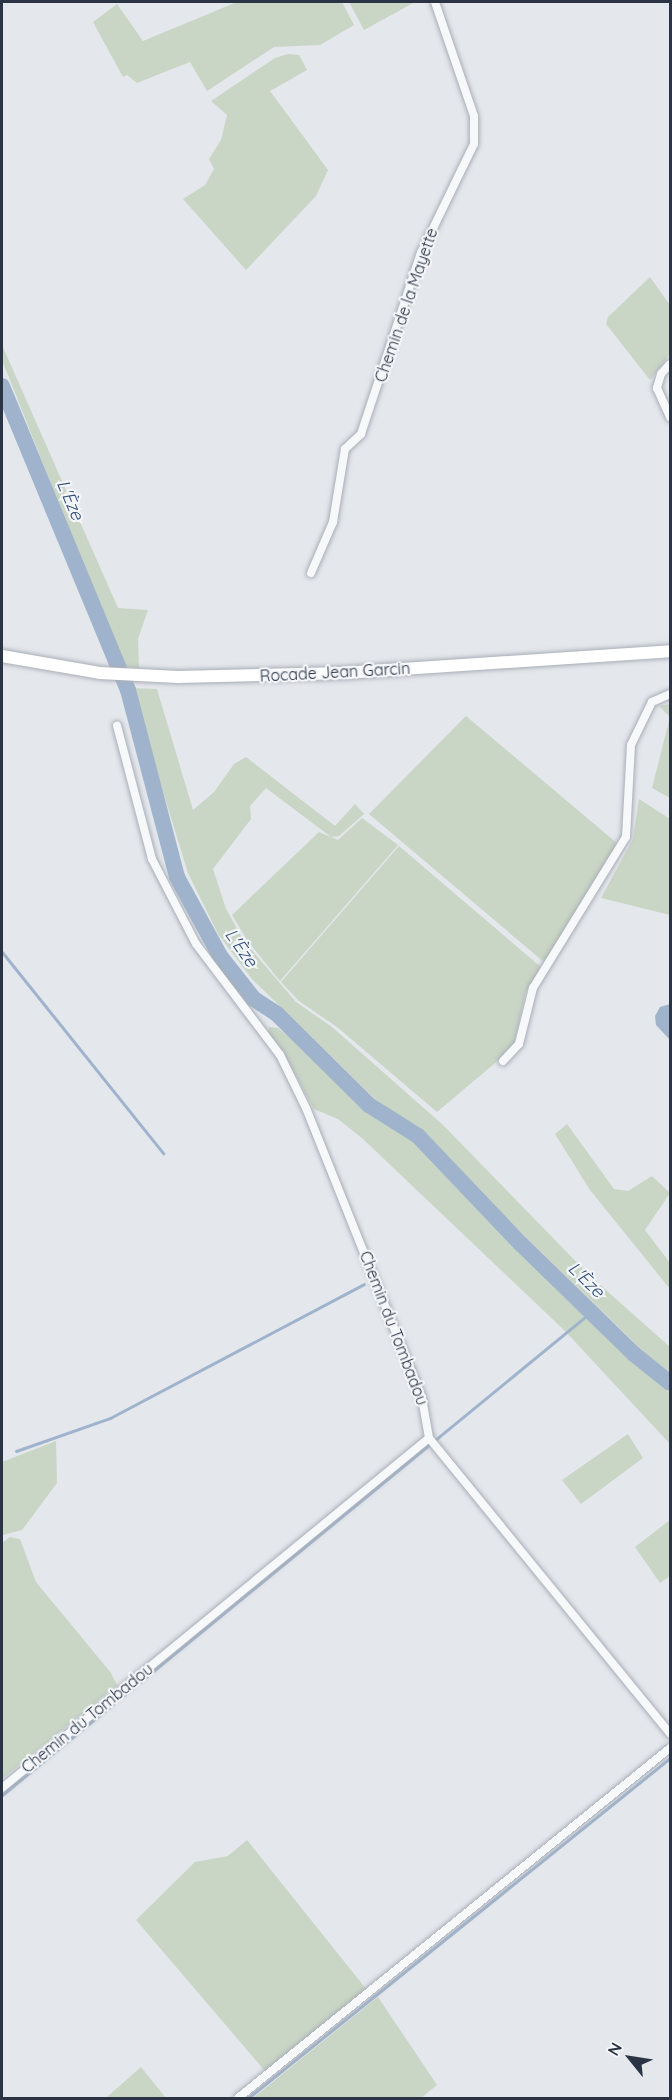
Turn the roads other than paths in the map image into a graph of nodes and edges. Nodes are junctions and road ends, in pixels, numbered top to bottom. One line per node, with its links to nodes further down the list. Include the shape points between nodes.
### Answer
1 (435, 2): 4 (street, Chemin de la Mayette, via 474,116 474,144 421,254 361,434 345,448 333,522)
2 (670, 364): 3 (street, via 661,374 657,388)
3 (670, 417)
4 (311, 573)
5 (670, 651): 6 (main road, Rocade Jean Garcin, via 343,673 178,678 100,673)
6 (2, 656)
7 (670, 694): 9 (street, via 652,702 631,745 626,837 533,988 519,1044)
8 (117, 726): 10 (street, Chemin du Tombadou, via 152,859 196,944 280,1055 306,1107 422,1398)
9 (503, 1061)
10 (429, 1438): 11 (street); 13 (street, Chemin du Tombadou)
11 (670, 1734)
12 (670, 1748): 14 (street)
13 (2, 1788)
14 (237, 2098)

